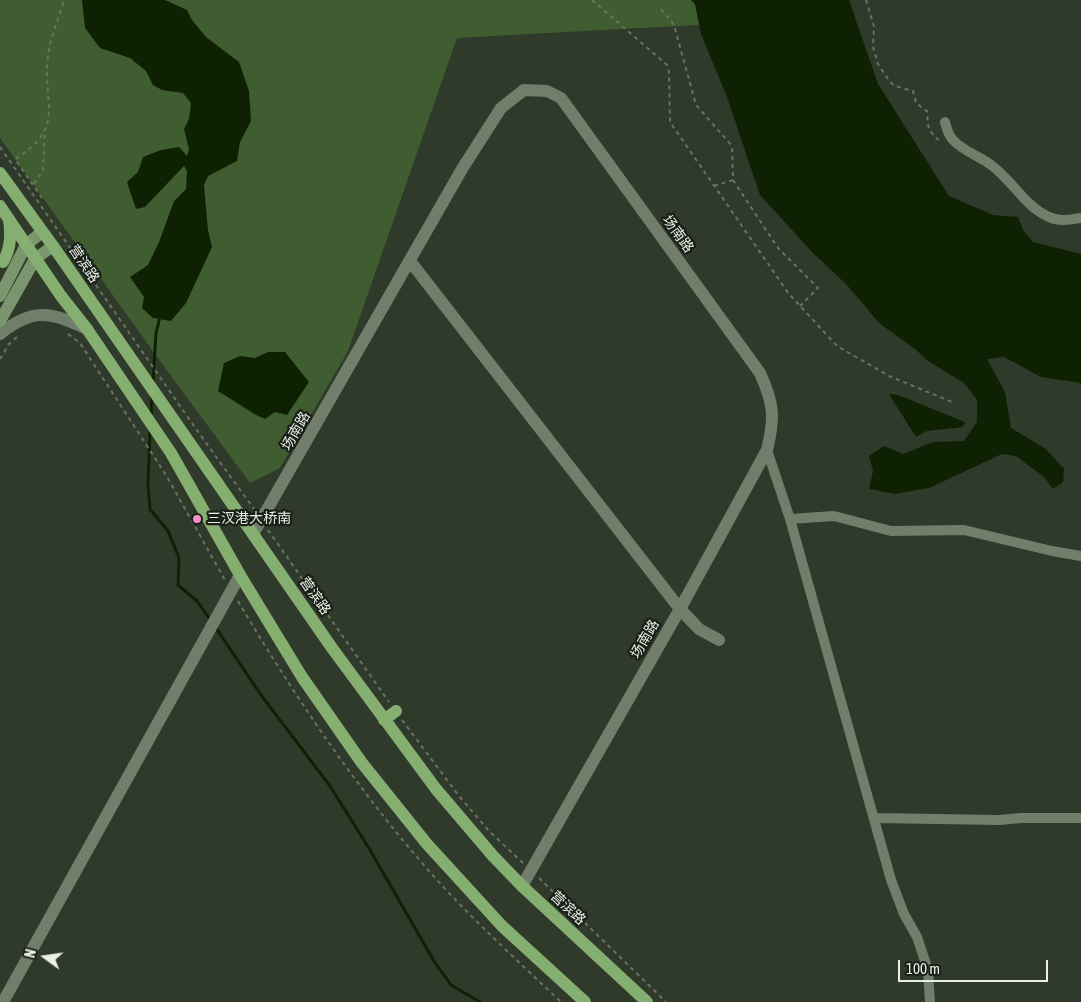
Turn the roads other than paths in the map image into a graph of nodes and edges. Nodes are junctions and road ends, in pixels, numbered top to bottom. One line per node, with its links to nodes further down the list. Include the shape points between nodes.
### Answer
1 (945, 122): 4 (street, via 953,140 991,164 1040,212 1049,218 1062,220)
2 (0, 173): 6 (main road, 营滨路)
3 (0, 206): 5 (main road)
4 (1081, 218)
5 (10, 219): 7 (main road); 10 (main road, via 10,241)
6 (42, 232): 7 (main road); 8 (main road, 营滨路)
7 (26, 245): 9 (main road); 12 (main road)
8 (53, 246): 9 (main road); 18 (main road, 营滨路)
9 (35, 259): 13 (main road); 14 (main road)
10 (3, 262)
11 (410, 262): 16 (street, 场南路, via 462,169 501,108 524,90 547,91 561,98 760,373 770,394 773,424); 18 (street, 场南路); 21 (street)
12 (0, 296)
13 (0, 321)
14 (87, 330): 15 (street, via 64,319 44,315 29,316); 20 (main road, via 171,453)
15 (0, 334)
16 (768, 450): 17 (street); 21 (street, 场南路)
17 (790, 519): 19 (street, via 834,516 891,530 964,530); 25 (street)
18 (253, 534): 24 (main road, 营滨路)
19 (1081, 556)
20 (240, 575): 28 (street); 29 (main road, via 302,677 368,771 502,926)
21 (680, 609): 22 (street, via 699,629); 27 (street, 场南路)
22 (719, 640)
23 (396, 711): 24 (main road)
24 (384, 720): 27 (main road, 营滨路, via 463,822)
25 (874, 818): 26 (street); 31 (street, via 891,880 928,970)
26 (1081, 818)
27 (522, 886): 30 (main road, 营滨路)
28 (3, 1002)
29 (585, 1002)
30 (647, 1002)
31 (930, 1002)

